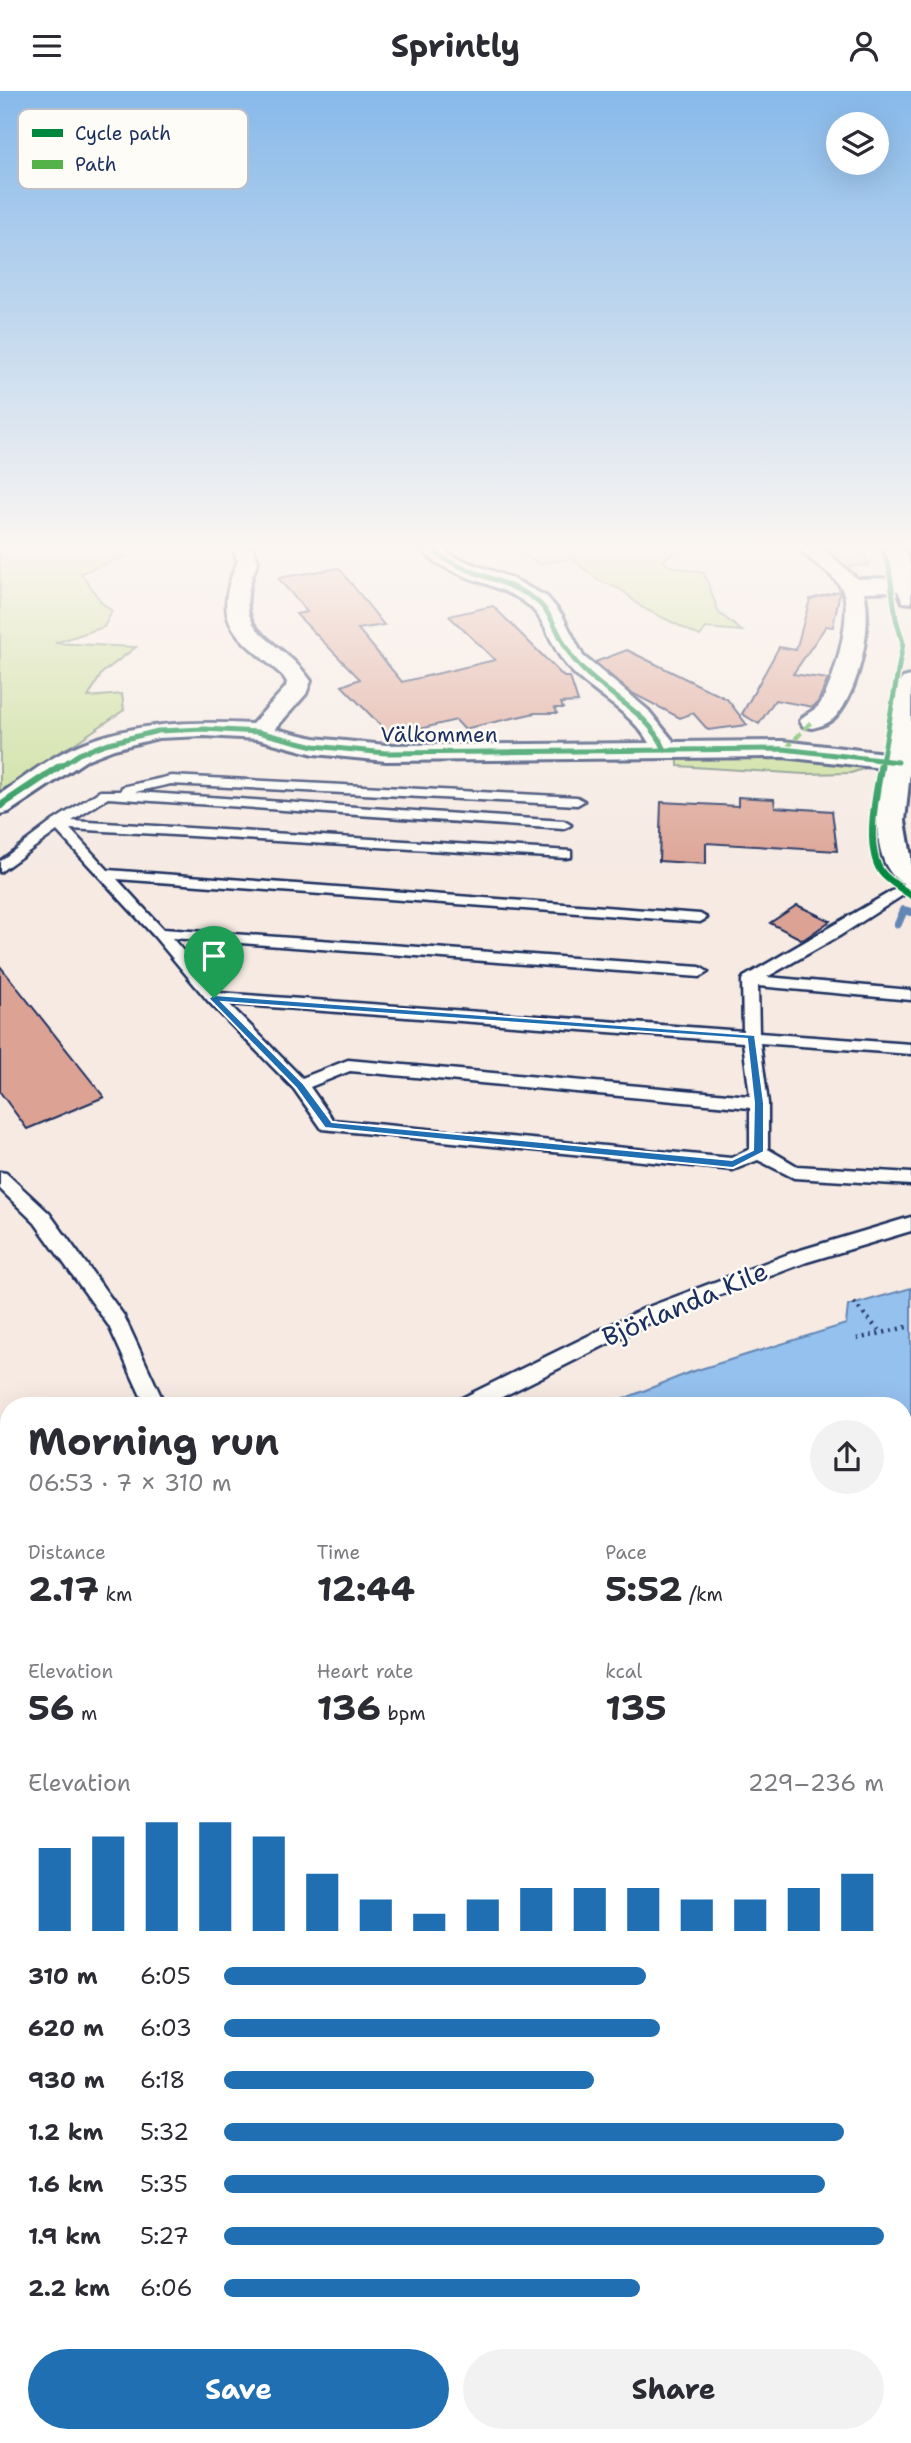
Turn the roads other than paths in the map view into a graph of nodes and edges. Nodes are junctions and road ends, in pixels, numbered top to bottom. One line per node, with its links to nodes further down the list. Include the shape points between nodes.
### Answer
1 (273, 657): 6 (street, via 291,670 299,681 298,689)
2 (572, 657): 7 (street, via 635,712)
3 (849, 657): 5 (street, via 830,709)
4 (911, 683): 8 (street)
5 (812, 722)
6 (258, 732): 7 (street, Välkommen, via 314,746 386,753); 11 (street, Välkommen, via 158,731 105,744 79,754)
7 (665, 750): 8 (street, Välkommen, via 806,750)
8 (898, 762): 17 (street, via 893,839 898,863)
9 (105, 794): 10 (lane, via 171,780); 12 (lane); 13 (lane)
10 (576, 801)
11 (0, 806)
12 (58, 824): 14 (lane); 15 (lane); 16 (lane)
13 (564, 825)
14 (566, 854)
15 (0, 868)
16 (105, 874): 19 (lane); 20 (lane)
17 (911, 877)
18 (911, 884): 22 (lane)
19 (700, 918)
20 (159, 933): 21 (lane); 24 (lane)
21 (700, 972)
22 (750, 980): 23 (lane); 25 (lane)
23 (911, 995)
24 (214, 998): 25 (lane); 27 (lane)
25 (751, 1037): 26 (lane); 28 (lane)
26 (911, 1049)
27 (300, 1085): 28 (lane, via 348,1065); 29 (lane, via 328,1125 733,1164)
28 (759, 1103): 29 (lane)
29 (759, 1152): 31 (lane, via 794,1172)
30 (0, 1178): 33 (lane, via 42,1218 117,1322)
31 (911, 1179)
32 (911, 1224): 34 (lane, Björlanda Kile, via 801,1257 650,1314)
33 (151, 1397)
34 (483, 1397)

